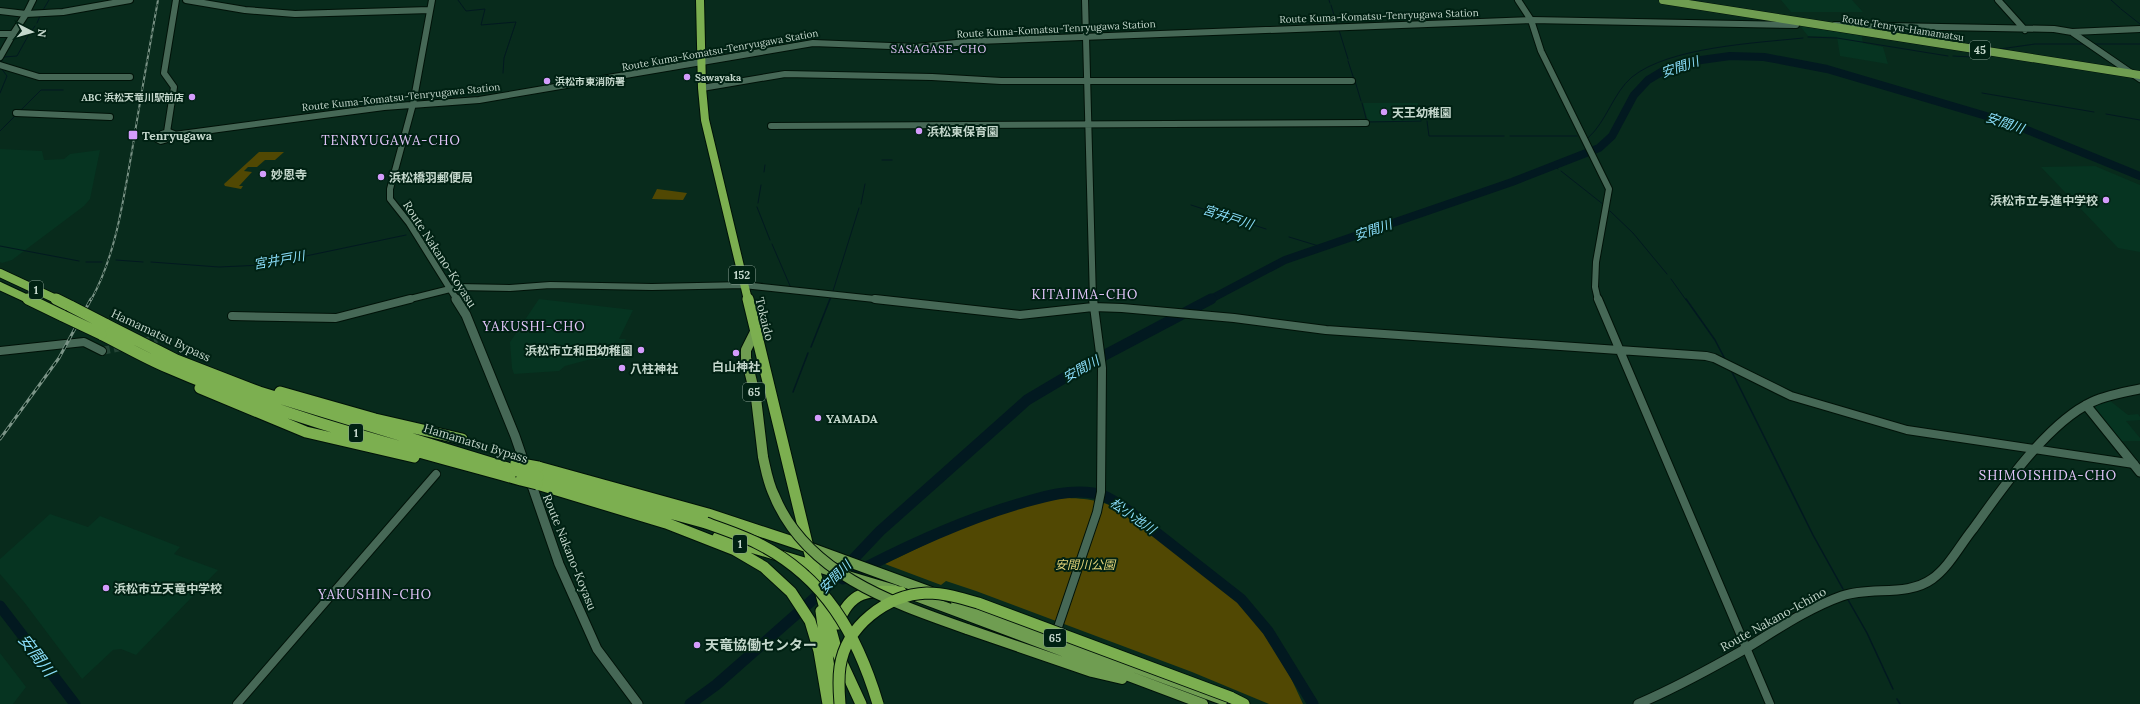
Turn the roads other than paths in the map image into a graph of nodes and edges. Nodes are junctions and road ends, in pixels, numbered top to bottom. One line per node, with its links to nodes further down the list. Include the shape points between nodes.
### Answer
1 (34, 0): 13 (street)
2 (130, 0): 13 (main road, via 74,10)
3 (176, 0): 37 (street, via 164,73 174,87)
4 (186, 0): 11 (main road, via 261,12 307,14)
5 (432, 0): 11 (main road, Route Nakano-Koyasu)
6 (700, 0): 24 (highway, Tokaido / 152)
7 (1085, 0): 22 (street)
8 (1518, 0): 14 (street)
9 (1663, 0): 15 (main road, Route Tenryu-Hamamatsu / 45)
10 (1998, 0): 18 (main road)
11 (430, 10): 31 (main road, Route Nakano-Koyasu)
12 (0, 11): 13 (street)
13 (26, 14): 21 (main road)
14 (1530, 20): 15 (main road, Route Kuma-Komatsu-Tenryugawa Station, via 1796,25); 22 (main road, Route Kuma-Komatsu-Tenryugawa Station); 47 (street, via 1541,51 1607,182 1610,194 1596,262 1595,287 1598,301)
15 (1796, 21): 16 (main road, Route Tenryu-Hamamatsu / 45)
16 (1820, 25): 18 (main road); 26 (main road, Route Tenryu-Hamamatsu / 45)
17 (2140, 29): 19 (main road)
18 (2025, 30): 19 (main road, via 2054,29)
19 (2072, 32): 26 (main road)
20 (0, 34): 21 (main road)
21 (14, 34): 23 (street)
22 (1086, 37): 24 (main road, Route Kuma-Komatsu-Tenryugawa Station, via 977,41 916,47 821,42); 29 (street)
23 (0, 57)
24 (701, 63): 30 (highway, Tokaido / 152); 31 (main road, Route Kuma-Komatsu-Tenryugawa Station, via 479,100)
25 (0, 65): 27 (street, via 39,77)
26 (2138, 76)
27 (130, 77)
28 (1352, 81): 29 (street)
29 (1088, 82): 30 (street, via 785,74); 35 (street)
30 (702, 88): 39 (highway, Tokaido / 152, via 705,120)
31 (413, 104): 37 (main road, Route Kuma-Komatsu-Tenryugawa Station); 41 (main road, Route Nakano-Koyasu, via 390,189 390,199 409,223)
32 (17, 113): 33 (street)
33 (110, 118)
34 (1366, 124): 35 (street)
35 (1089, 125): 36 (street); 42 (street)
36 (771, 126)
37 (170, 134)
38 (0, 273): 44 (highway, Hamamatsu Bypass / 1, bridge)
39 (744, 285): 41 (street, via 510,288 469,286); 42 (street, via 1020,315); 45 (highway, Tokaido / 152)
40 (0, 286): 51 (highway, Hamamatsu Bypass / 1, bridge, via 167,368)
41 (449, 289): 43 (street, via 336,318); 74 (main road, Route Nakano-Koyasu, via 466,315 479,345 515,436 544,524 597,649)
42 (1093, 307): 47 (street, via 1198,315 1326,330); 69 (street, via 1102,368 1100,496)
43 (232, 316)
44 (104, 321): 46 (street); 51 (highway, Hamamatsu Bypass / 1, via 176,360)
45 (756, 330): 62 (highway, Tokaido / 152); 69 (main road, 65, bridge, via 746,350 746,358 756,398 763,457 770,488 796,534 826,564 880,597 967,629)
46 (84, 342): 48 (street); 49 (street)
47 (1620, 349): 55 (street, via 1714,358 1791,396 1907,430); 70 (street)
48 (0, 351)
49 (102, 351)
50 (203, 369): 51 (highway, Hamamatsu Bypass / 1); 54 (highway, via 375,419); 57 (highway, Hamamatsu Bypass / 1, via 259,392 319,412)
51 (187, 374): 60 (highway, Hamamatsu Bypass / 1, via 250,401 403,448); 60 (highway, 1, via 269,417 325,437 456,467)
52 (2140, 389): 53 (main road, Route Nakano-Ichino)
53 (2086, 405): 55 (main road, Route Nakano-Ichino, via 2071,415); 56 (main road)
54 (462, 439)
55 (2035, 449): 56 (street); 70 (main road, Route Nakano-Ichino, via 1933,580 1916,588 1844,595 1816,607)
56 (2134, 464): 58 (main road)
57 (518, 471): 60 (highway, Hamamatsu Bypass / 1); 61 (highway, Hamamatsu Bypass / 1, bridge); 61 (highway, 1, bridge)
58 (2140, 472)
59 (436, 474): 73 (street)
60 (500, 474)
61 (538, 476): 63 (highway, Hamamatsu Bypass / 1); 64 (highway, 1, via 657,499); 79 (highway, Hamamatsu Bypass / 1, bridge, via 706,523 762,546 786,560 809,578 850,629 862,653)
62 (801, 519): 64 (highway, 1, via 799,525 789,533); 65 (highway, Tokaido / 152)
63 (666, 523): 66 (highway, 1); 75 (highway, Hamamatsu Bypass / 1, via 745,555 774,576 793,596 810,622)
64 (766, 531): 65 (highway, 1)
65 (808, 547): 66 (highway, Tokaido); 69 (main road, 65, via 875,572)
66 (816, 574): 67 (main road, 65, bridge, via 867,580); 68 (highway, Tokaido)
67 (900, 592): 69 (main road, 65); 71 (highway, via 873,590 861,593 844,608 838,623 838,636)
68 (823, 609): 71 (highway, via 837,652); 76 (highway)
69 (1051, 647): 72 (main road, 65); 80 (main road, 65, via 1092,672 1166,690)
70 (1747, 648): 82 (main road, Route Nakano-Ichino); 83 (street)
71 (845, 667): 78 (highway)
72 (1232, 701): 77 (highway, bridge, via 986,606 959,597 918,594 876,610 855,631 844,650 837,676); 81 (highway)
73 (237, 704)
74 (638, 704)
75 (828, 704)
76 (834, 704)
77 (840, 704)
78 (861, 704)
79 (878, 704)
80 (1203, 704)
81 (1244, 704)
82 (1638, 704)
83 (1770, 704)

